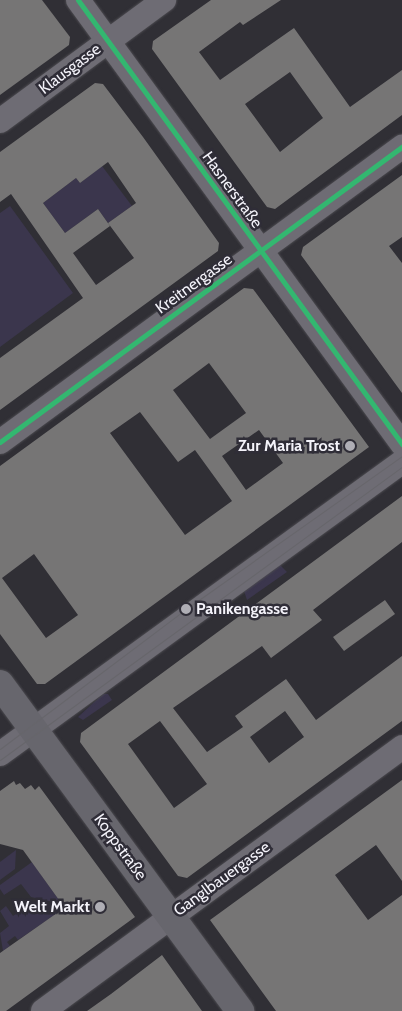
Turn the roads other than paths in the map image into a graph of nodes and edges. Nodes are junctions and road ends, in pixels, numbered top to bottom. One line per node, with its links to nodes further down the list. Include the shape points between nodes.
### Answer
1 (78, 0): 3 (street, Hasnerstraße)
2 (164, 0): 3 (street, Klausgasse)
3 (108, 41): 4 (street, Klausgasse); 6 (street, Hasnerstraße)
4 (0, 121)
5 (402, 146): 6 (street, Kreitnergasse)
6 (261, 250): 7 (street, Kreitnergasse); 8 (street, Hasnerstraße)
7 (0, 442)
8 (402, 444)
9 (402, 462): 11 (street)
10 (0, 684): 11 (main road, Koppstraße)
11 (33, 730): 13 (street); 14 (main road, Koppstraße)
12 (402, 748): 14 (street, Ganglbauergasse)
13 (0, 754)
14 (170, 918): 15 (street, Ganglbauergasse); 16 (main road, Koppstraße)
15 (43, 1011)
16 (240, 1011)

